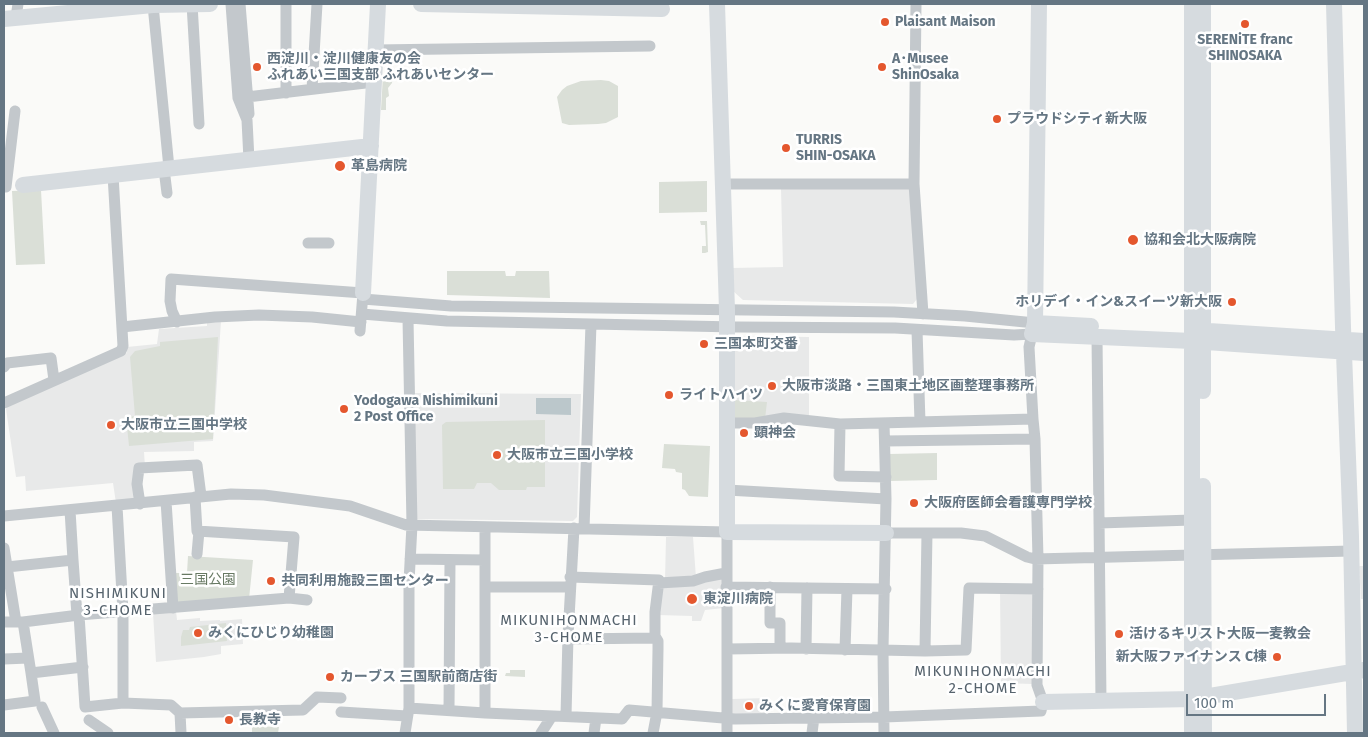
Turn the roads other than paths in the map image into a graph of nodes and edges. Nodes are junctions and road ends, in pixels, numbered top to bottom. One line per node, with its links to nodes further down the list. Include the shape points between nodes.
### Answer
1 (192, 4): 2 (street); 16 (street); 26 (street)
2 (210, 4)
3 (231, 4): 28 (street, via 238,98 247,120)
4 (240, 4): 24 (street)
5 (286, 4): 23 (street)
6 (317, 4): 22 (street)
7 (378, 4): 20 (street)
8 (421, 4): 17 (street)
9 (717, 4): 31 (street)
10 (916, 4): 32 (street)
11 (1039, 4): 50 (street)
12 (1192, 4): 52 (street)
13 (1203, 4): 52 (street)
14 (1334, 4): 55 (street)
15 (128, 6): 16 (street); 18 (street)
16 (153, 6): 29 (street)
17 (662, 9)
18 (13, 13)
19 (650, 46): 20 (street)
20 (376, 50): 21 (street)
21 (374, 82): 22 (street); 27 (street)
22 (312, 89): 23 (street)
23 (286, 93): 24 (street)
24 (247, 97): 28 (street)
25 (15, 111): 34 (street)
26 (199, 124)
27 (371, 146): 28 (street); 38 (street)
28 (251, 160): 29 (street)
29 (167, 168): 30 (street); 35 (street)
30 (113, 175): 33 (street); 49 (street)
31 (723, 184): 32 (street); 43 (street)
32 (914, 184): 42 (street)
33 (23, 185): 34 (street)
34 (5, 187)
35 (167, 193)
36 (308, 243): 37 (street)
37 (329, 243)
38 (363, 296): 39 (street); 45 (street, via 171,279 170,301); 46 (street)
39 (411, 303): 40 (street); 44 (street)
40 (488, 306): 41 (street); 47 (street, via 484,317)
41 (593, 308): 43 (street); 48 (street)
42 (923, 314): 43 (street); 50 (street, via 1011,319)
43 (728, 318): 48 (street); 51 (street); 62 (street)
44 (409, 319): 46 (street); 47 (street); 78 (street)
45 (177, 322): 46 (street, via 259,315); 49 (street)
46 (361, 322)
47 (488, 322): 48 (street)
48 (592, 324): 80 (street)
49 (122, 327): 58 (street, via 122,350)
50 (1034, 329): 51 (street, via 1014,335); 52 (street); 53 (street); 60 (street, via 1030,347)
51 (917, 330): 61 (street)
52 (1198, 336): 53 (street); 55 (street); 76 (street); 88 (street)
53 (1097, 337): 77 (street)
54 (1364, 341): 55 (street)
55 (1344, 345): 56 (street); 86 (street)
56 (1364, 353)
57 (4, 367): 58 (street, via 7,363 51,358)
58 (54, 380): 59 (street)
59 (4, 403)
60 (1033, 419): 61 (street); 65 (street)
61 (920, 422): 63 (street)
62 (727, 423): 64 (street, via 784,418); 68 (street)
63 (884, 423): 64 (street); 66 (street)
64 (840, 424): 67 (street, via 839,476)
65 (1035, 438): 66 (street); 91 (street)
66 (885, 441): 67 (street)
67 (886, 477): 70 (street)
68 (727, 490): 70 (street); 82 (street)
69 (198, 497): 71 (street); 72 (street, via 197,465 139,468); 78 (street, via 264,495 350,506); 81 (street, via 196,531)
70 (886, 499): 83 (street)
71 (166, 501): 72 (street); 108 (street)
72 (140, 504): 73 (street)
73 (117, 506): 74 (street); 109 (street)
74 (70, 510): 75 (street); 92 (street)
75 (4, 516)
76 (1192, 520): 77 (street); 88 (street)
77 (1099, 523): 89 (street)
78 (412, 525): 79 (street); 90 (street)
79 (485, 527): 80 (street); 94 (street)
80 (579, 528): 82 (street); 97 (street)
81 (199, 531): 87 (street); 106 (street, via 294,537)
82 (727, 532): 83 (street); 96 (street)
83 (886, 532): 84 (street); 104 (street)
84 (927, 533): 91 (street, via 985,536 1027,557); 120 (street)
85 (4, 548): 95 (street)
86 (1351, 551): 88 (street); 124 (street)
87 (197, 554)
88 (1198, 554): 89 (street); 127 (street)
89 (1099, 556): 91 (street); 128 (street)
90 (410, 559): 93 (street); 135 (street)
91 (1038, 559): 105 (street)
92 (74, 560): 95 (street); 110 (street)
93 (450, 560): 94 (street); 133 (street)
94 (485, 560): 100 (street)
95 (7, 566): 112 (street)
96 (726, 573): 98 (street, via 683,582); 99 (street)
97 (570, 582): 98 (street, via 659,580); 100 (street); 114 (street)
98 (659, 583): 113 (street)
99 (726, 586): 101 (street); 117 (street)
100 (485, 587): 138 (street)
101 (770, 587): 102 (street); 115 (street, via 770,623 780,623)
102 (807, 588): 103 (street); 116 (street)
103 (847, 588): 104 (street); 118 (street)
104 (886, 589): 119 (street)
105 (1038, 589): 120 (street, via 970,588 966,650); 129 (street, via 1037,685)
106 (289, 598): 107 (street); 108 (street)
107 (307, 600)
108 (172, 608): 109 (street)
109 (123, 612): 110 (street); 130 (street)
110 (78, 615): 112 (street); 123 (street)
111 (4, 622): 112 (street)
112 (20, 622): 121 (street)
113 (656, 638): 114 (street); 136 (street)
114 (568, 639): 140 (street)
115 (780, 648): 116 (street); 117 (street)
116 (806, 648): 118 (street)
117 (728, 649): 144 (street)
118 (845, 650): 119 (street)
119 (883, 650): 120 (street); 142 (street)
120 (925, 651)
121 (28, 658): 122 (street); 125 (street)
122 (4, 659)
123 (83, 667): 125 (street); 130 (street, via 85,707)
124 (1359, 671): 127 (street); 158 (street)
125 (30, 673): 131 (street, via 35,701)
126 (341, 698): 137 (street, via 317,697 303,710)
127 (1198, 698): 128 (street); 156 (street); 157 (street)
128 (1101, 701): 129 (street)
129 (1044, 702): 142 (street, via 1041,711)
130 (123, 703): 137 (street, via 171,705)
131 (4, 705)
132 (42, 707): 146 (street)
133 (449, 710): 135 (street); 138 (street)
134 (341, 712): 135 (street)
135 (408, 712): 149 (street)
136 (657, 712): 143 (street, via 629,710 622,719); 144 (street); 152 (street)
137 (180, 713): 148 (street)
138 (485, 713): 139 (street)
139 (552, 716): 140 (street); 150 (street)
140 (566, 716): 143 (street)
141 (814, 717): 142 (street); 144 (street); 154 (street)
142 (884, 717): 155 (street)
143 (596, 718): 151 (street)
144 (727, 718): 153 (street)
145 (89, 720): 147 (street)
146 (54, 733)
147 (108, 733)
148 (181, 733)
149 (405, 733)
150 (541, 733)
151 (594, 733)
152 (653, 733)
153 (727, 733)
154 (812, 733)
155 (884, 733)
156 (1192, 733)
157 (1204, 733)
158 (1355, 733)

